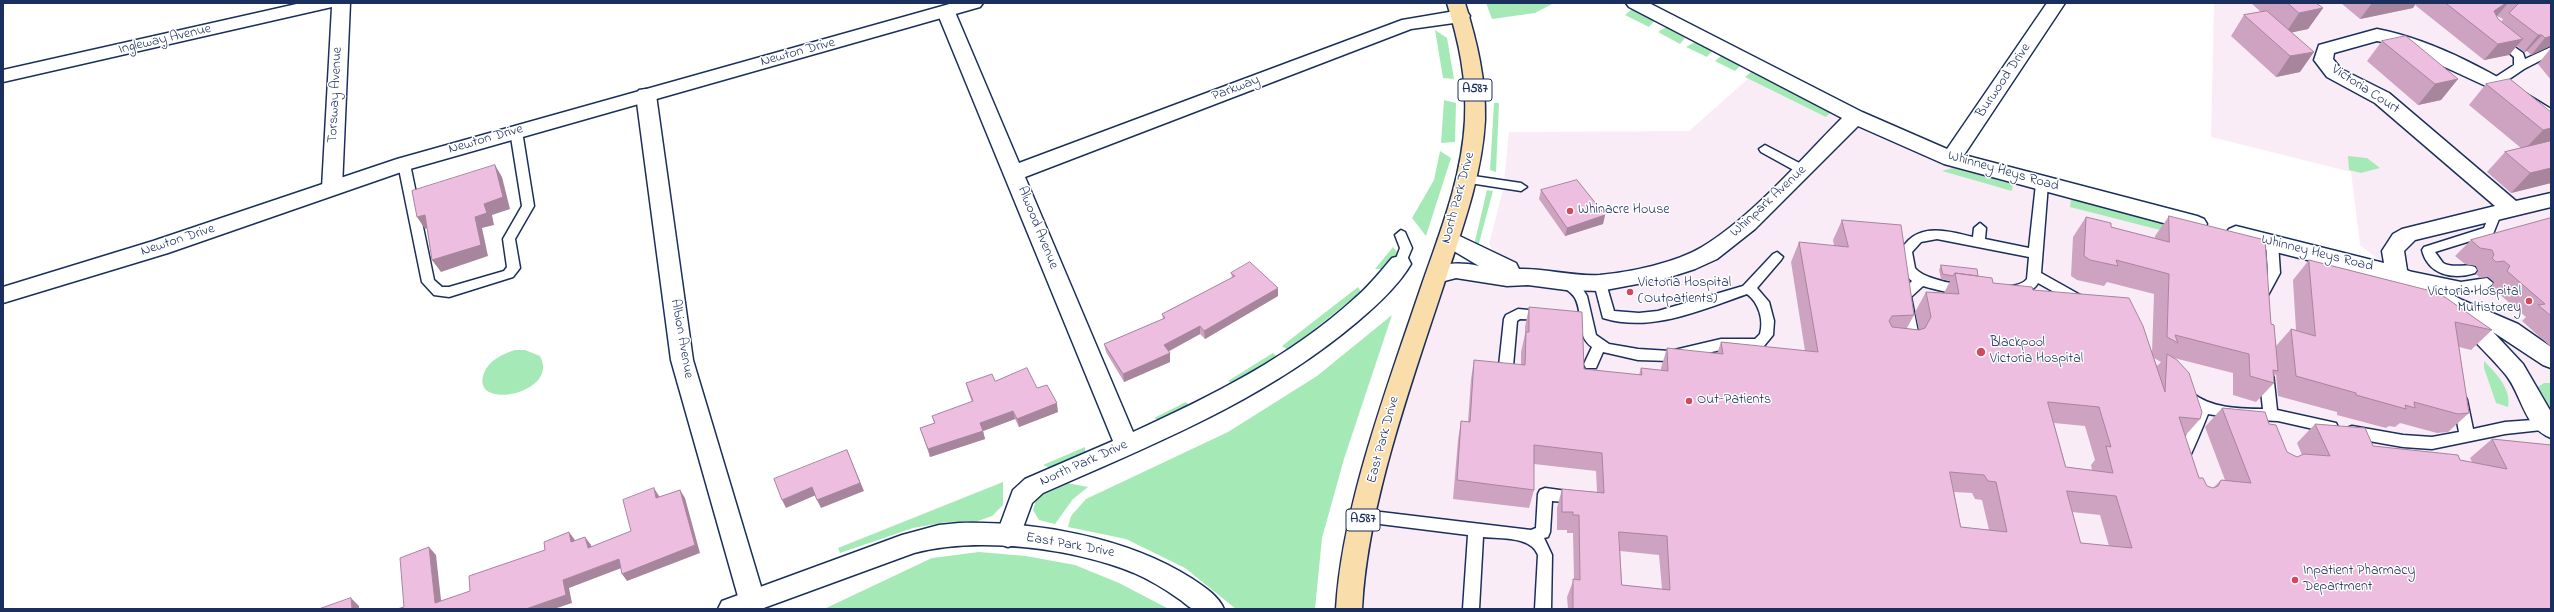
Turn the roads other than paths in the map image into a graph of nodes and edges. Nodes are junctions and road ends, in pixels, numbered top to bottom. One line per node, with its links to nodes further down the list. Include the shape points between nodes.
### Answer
1 (326, 3): 12 (street, Ingleway Avenue)
2 (341, 3): 26 (street, Torsway Avenue)
3 (1635, 3): 6 (street, Whinney Heys Road)
4 (2056, 3): 19 (street, Burwood Drive)
5 (969, 4): 8 (street, Newton Drive)
6 (1658, 7): 15 (street, Whinney Heys Road)
7 (1458, 9): 22 (street, Parkway, via 1408,24); 23 (main road, North Park Drive / A587, via 1472,58 1476,115)
8 (946, 12): 14 (street, Newton Drive); 22 (street, Alwood Avenue)
9 (2489, 32): 11 (lane, via 2519,56)
10 (2551, 51): 11 (lane)
11 (2520, 66): 13 (lane)
12 (3, 76)
13 (2495, 83): 16 (street, Victoria Court); 28 (street, Victoria Court, via 2402,40 2378,35 2326,50 2322,60 2334,73 2382,98)
14 (646, 95): 17 (street, Newton Drive); 74 (street, Albion Avenue, via 682,360)
15 (1855, 117): 19 (street, Whinney Heys Road); 21 (street, Whinpark Avenue)
16 (2551, 118)
17 (516, 131): 20 (street, Newton Drive); 20 (lane, via 528,206 509,239 514,268 502,276 449,292 439,292 428,282)
18 (1765, 149): 21 (lane)
19 (1951, 159): 24 (street, Whinney Heys Road)
20 (404, 164): 26 (street, Newton Drive)
21 (1803, 170): 44 (street, Whinpark Avenue, via 1748,224 1709,253 1664,271)
22 (1014, 174): 67 (street, Alwood Avenue)
23 (1468, 178): 25 (lane); 31 (main road, North Park Drive / A587)
24 (2042, 184): 33 (street, Whinney Heys Road); 34 (lane)
25 (1521, 187)
26 (332, 188): 47 (street, Newton Drive, via 160,247)
27 (2551, 200): 28 (street)
28 (2503, 211): 37 (lane, via 2489,231 2428,250 2430,261 2438,267 2455,272); 38 (street, via 2409,234 2400,240 2393,251)
29 (1980, 228): 32 (lane)
30 (1401, 235): 36 (lane, via 1406,248)
31 (1450, 239): 39 (main road, North Park Drive / A587); 41 (street, Whinpark Avenue, via 1496,266)
32 (1979, 242): 34 (lane); 42 (lane, via 1937,234 1917,238 1906,251 1906,265 1915,277)
33 (2272, 243): 38 (street, Whinney Heys Road); 50 (lane, via 2274,273 2261,296)
34 (2035, 254): 40 (lane)
35 (1777, 257): 46 (lane)
36 (1400, 264): 67 (street, North Park Drive, via 1386,281 1344,319 1294,358 1237,394)
37 (2471, 270)
38 (2397, 274): 45 (lane, via 2461,287); 49 (street, Whinney Heys Road)
39 (1437, 275): 41 (street, Whinpark Avenue, via 1456,270 1507,278); 70 (main road, East Park Drive / A587, via 1393,402)
40 (2035, 276): 42 (lane, via 2029,286 2012,293 1934,286); 48 (lane, via 2058,291)
41 (1528, 277): 43 (street, Whinpark Avenue)
42 (1921, 280): 54 (lane, via 1904,295 1912,337 1908,343)
43 (1566, 282): 44 (street, Whinpark Avenue); 53 (lane, via 1578,292 1582,300)
44 (1600, 283): 46 (lane, via 1608,314 1627,320 1703,304)
45 (2487, 284)
46 (1748, 289): 55 (lane, via 1755,292 1763,302 1767,317 1768,331 1764,339 1755,344 1712,346 1677,356 1618,351)
47 (3, 295)
48 (2088, 302)
49 (2454, 306): 57 (street, via 2510,330); 64 (street, via 2515,370 2538,414)
50 (2262, 312)
51 (1556, 317): 59 (lane, via 1518,314 1510,319)
52 (1570, 318): 53 (lane)
53 (1585, 320): 55 (lane, via 1593,341)
54 (1894, 342)
55 (1599, 346): 58 (lane)
56 (2265, 359): 63 (lane)
57 (2551, 359)
58 (1591, 364)
59 (1506, 366)
60 (2457, 385): 66 (lane)
61 (2178, 386): 62 (lane, via 2188,398)
62 (2204, 406): 63 (lane); 68 (lane, via 2189,446 2180,456)
63 (2265, 416): 65 (lane); 66 (lane, via 2421,443)
64 (2549, 426): 66 (lane, via 2505,428)
65 (2264, 431)
66 (2467, 436)
67 (1126, 445): 72 (street, North Park Drive, via 1034,486 1022,497)
68 (2185, 471)
69 (1582, 498): 73 (lane, via 1545,494 1543,532)
70 (1364, 516): 71 (lane); 76 (main road, East Park Drive / A587, via 1354,562)
71 (1476, 529): 73 (lane); 77 (lane)
72 (1008, 536): 74 (street, via 976,533 940,536 912,543); 75 (street, East Park Drive, via 1109,551 1185,587)
73 (1531, 536): 78 (lane, via 1541,544 1545,554)
74 (742, 605)
75 (1211, 609)
76 (1349, 609)
77 (1471, 609)
78 (1543, 609)

